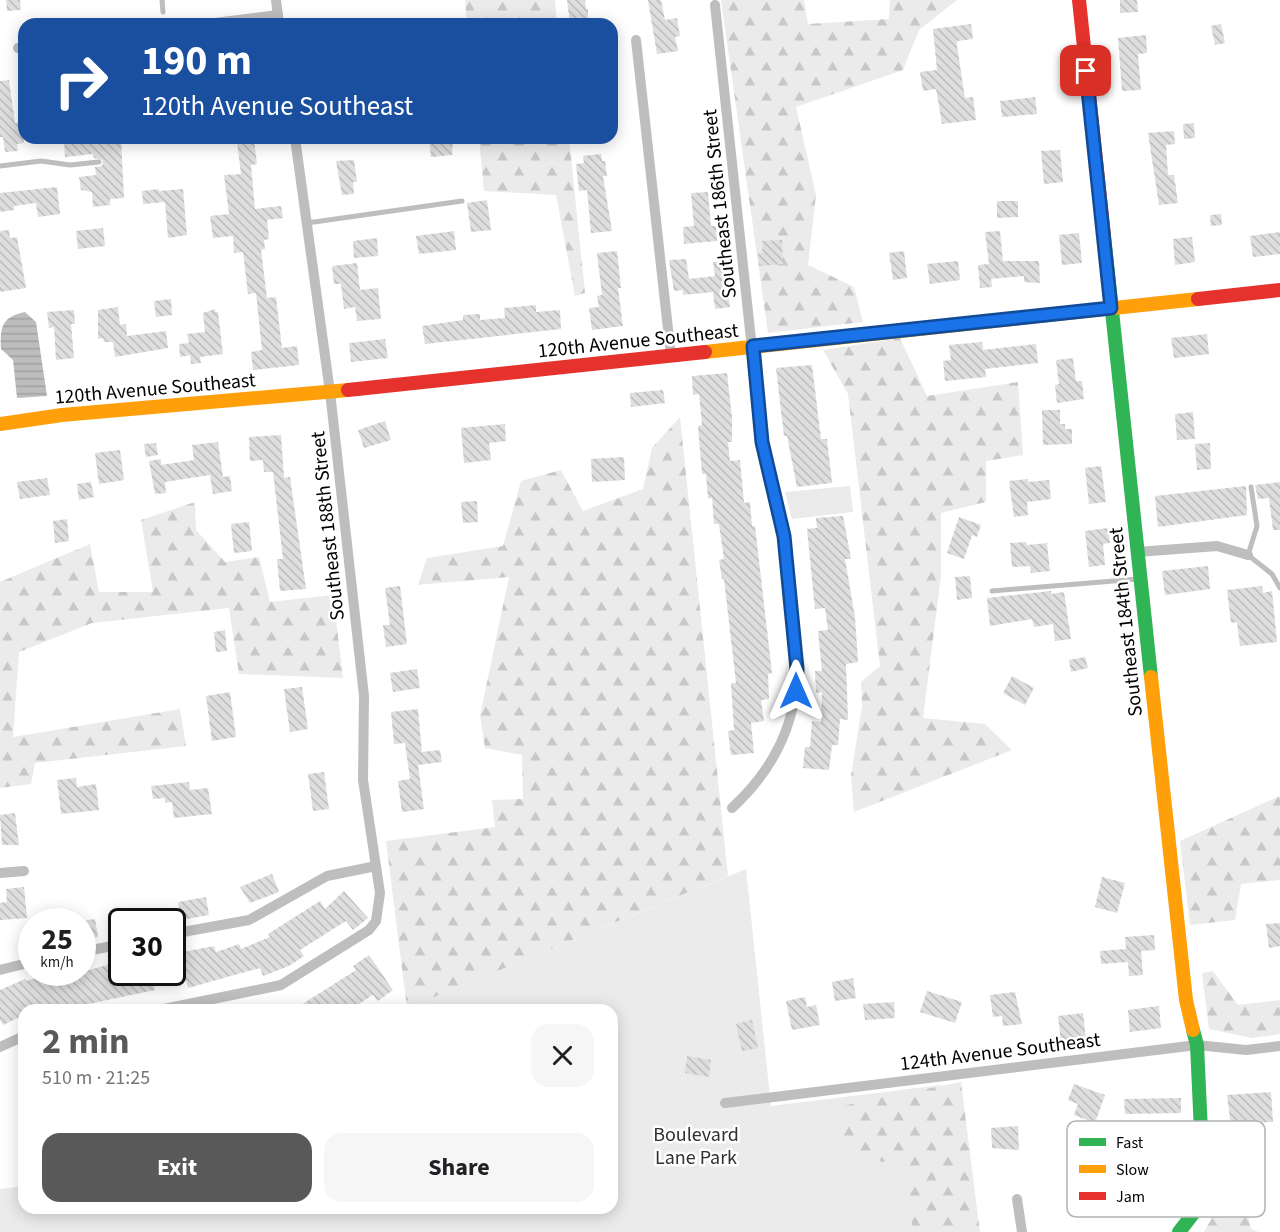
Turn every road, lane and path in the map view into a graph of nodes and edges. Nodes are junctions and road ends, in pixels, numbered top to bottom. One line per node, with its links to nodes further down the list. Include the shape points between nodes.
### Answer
1 (162, 0): 5 (lane)
2 (276, 0): 6 (street)
3 (1079, 0): 14 (street, Southeast 184th Street)
4 (716, 5): 15 (street, Southeast 186th Street)
5 (163, 12)
6 (278, 18)
7 (636, 40): 16 (street)
8 (296, 144): 12 (street, Southeast 188th Street)
9 (99, 162): 10 (lane, via 70,165 41,161)
10 (0, 166)
11 (462, 201): 12 (lane)
12 (306, 223): 17 (street, Southeast 188th Street)
13 (1280, 290): 14 (street, 120th Avenue Southeast)
14 (1111, 308): 15 (street, 120th Avenue Southeast); 20 (street, Southeast 184th Street)
15 (753, 346): 16 (street, 120th Avenue Southeast); 25 (street, Southeast 186th Street, via 762,442 784,536 796,691 785,737 767,770)
16 (671, 356): 17 (street, 120th Avenue Southeast)
17 (330, 392): 18 (street, 120th Avenue Southeast); 26 (street, Southeast 188th Street, via 364,696 363,780)
18 (0, 424)
19 (1251, 488): 21 (lane, via 1257,526)
20 (1137, 552): 21 (street, via 1217,546); 22 (street, Southeast 184th Street)
21 (1248, 555): 23 (lane, via 1272,574)
22 (1140, 579): 24 (lane); 34 (street, Southeast 184th Street, via 1186,1000)
23 (1280, 588)
24 (992, 591)
25 (732, 808)
26 (376, 866): 29 (street, via 327,876 249,920); 32 (street, Southeast 188th Street, via 379,910 369,930 281,985)
27 (24, 871): 28 (street)
28 (0, 873)
29 (186, 931)
30 (18, 966): 31 (street)
31 (0, 970)
32 (188, 1004)
33 (18, 1039): 36 (street)
34 (1197, 1045): 35 (street, 124th Avenue Southeast, via 1246,1050); 37 (street, 124th Avenue Southeast); 38 (street, Southeast 184th Street)
35 (1280, 1046)
36 (0, 1047)
37 (725, 1103)
38 (1201, 1121)
39 (1017, 1199): 41 (street)
40 (1191, 1217): 42 (street, Southeast 184th Street)
41 (1022, 1232)
42 (1179, 1232)

